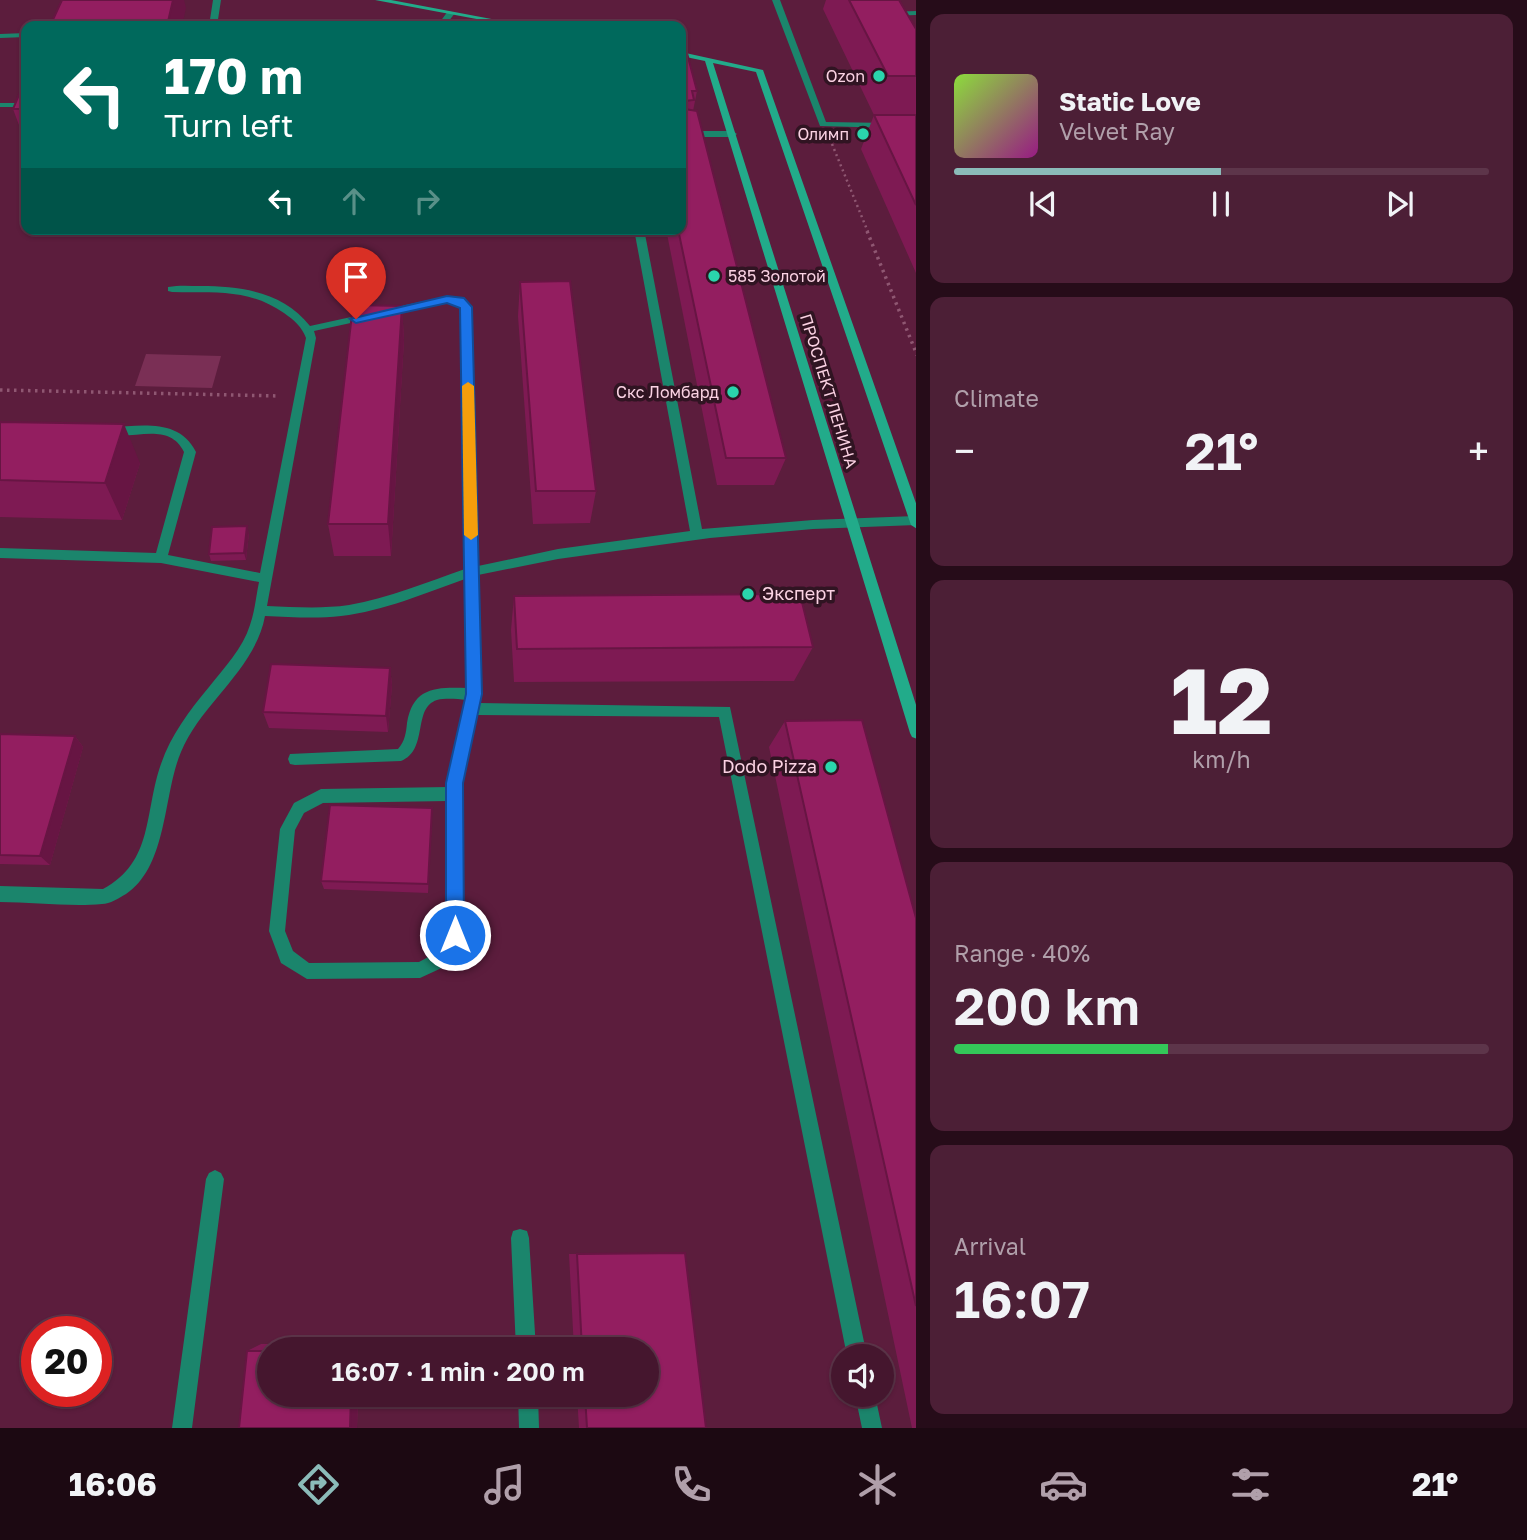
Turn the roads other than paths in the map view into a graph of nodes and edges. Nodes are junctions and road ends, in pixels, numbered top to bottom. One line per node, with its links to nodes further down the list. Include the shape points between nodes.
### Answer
1 (217, 0): 6 (lane)
2 (379, 0): 4 (street)
3 (776, 0): 16 (lane, via 824,124)
4 (451, 13): 7 (lane); 8 (street)
5 (916, 13): 9 (lane, via 888,13)
6 (214, 21)
7 (445, 21)
8 (497, 21)
9 (894, 25)
10 (0, 36): 11 (lane)
11 (21, 36)
12 (686, 55): 13 (street)
13 (708, 59): 18 (street, ПРОСПЕКТ ЛЕНИНА); 24 (street, via 759,70)
14 (0, 105): 15 (lane)
15 (21, 105)
16 (901, 126)
17 (686, 134): 18 (lane)
18 (733, 134): 23 (street, ПРОСПЕКТ ЛЕНИНА)
19 (640, 235): 25 (lane)
20 (172, 289): 21 (lane, via 251,293 295,315)
21 (310, 329): 28 (lane, via 447,299 464,303); 29 (lane)
22 (91, 430): 27 (lane, via 169,432 188,445 190,452)
23 (852, 522): 24 (lane); 25 (lane); 32 (street, ПРОСПЕКТ ЛЕНИНА)
24 (916, 523)
25 (697, 535): 28 (lane)
26 (0, 553): 27 (lane)
27 (161, 558): 29 (lane)
28 (472, 571): 30 (lane, via 349,611); 31 (lane)
29 (266, 579): 30 (lane)
30 (260, 611): 35 (lane, via 241,659 188,723 177,744 168,764 146,861 135,880 104,897)
31 (473, 701): 33 (lane, via 436,694 424,700 415,715 414,739 401,755); 34 (lane); 39 (lane, via 725,711)
32 (916, 733)
33 (295, 759)
34 (454, 794): 34 (lane, via 455,935 439,960 420,970 307,971 287,957 277,931 288,829 299,808 321,796)
35 (0, 894)
36 (215, 1179): 42 (lane)
37 (520, 1238): 38 (lane)
38 (525, 1337)
39 (855, 1344)
40 (528, 1407): 43 (lane)
41 (868, 1407): 44 (lane)
42 (183, 1428)
43 (529, 1428)
44 (872, 1428)

